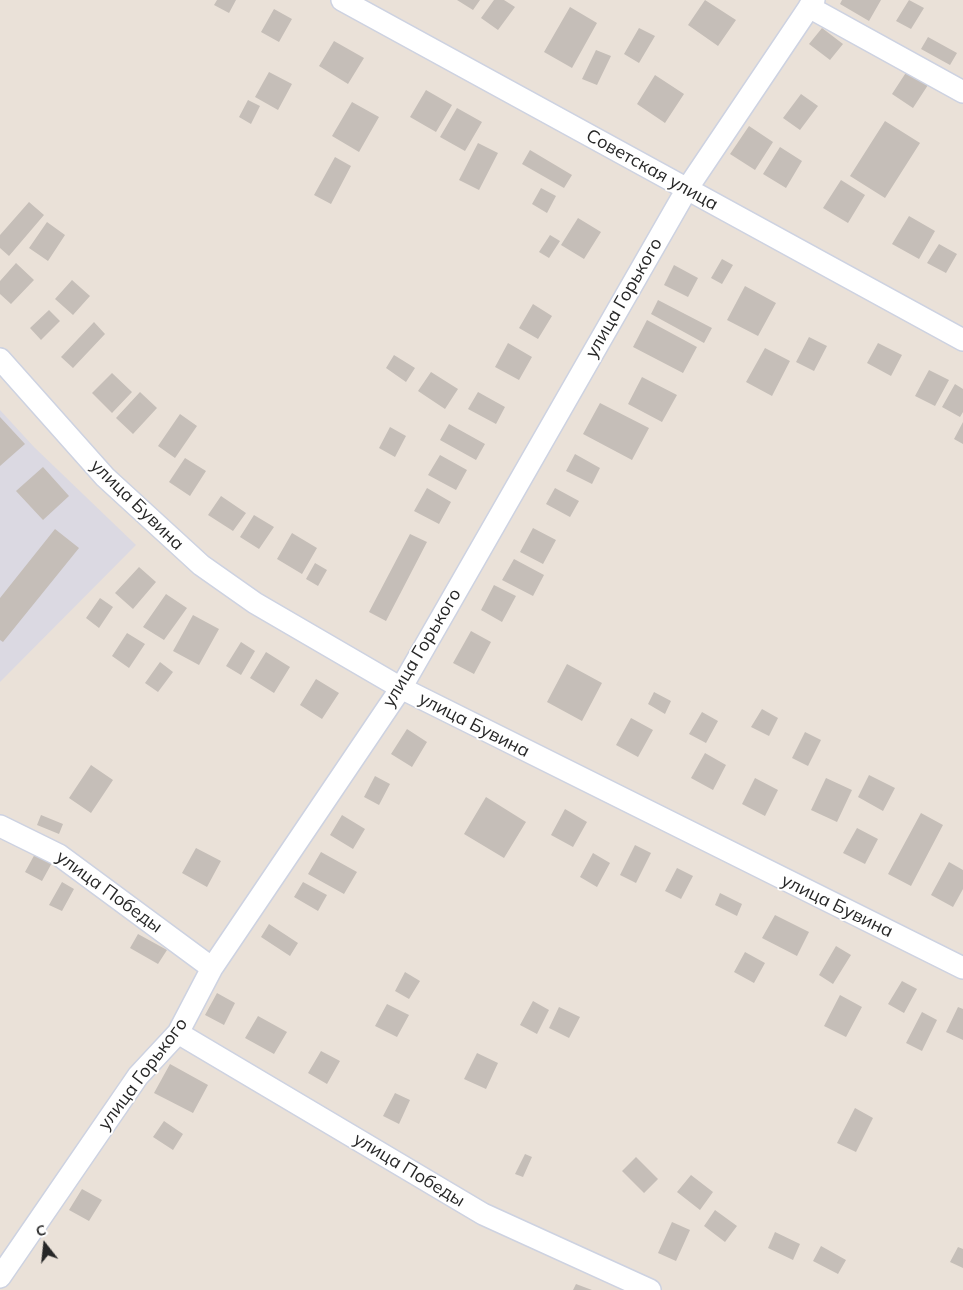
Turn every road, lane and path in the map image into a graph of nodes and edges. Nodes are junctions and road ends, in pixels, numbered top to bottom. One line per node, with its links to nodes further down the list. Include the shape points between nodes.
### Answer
1 (342, 0): 4 (street, Советская улица)
2 (811, 4): 3 (street); 4 (street, улица Горького)
3 (963, 92)
4 (686, 189): 5 (street, Советская улица); 7 (street, улица Горького)
5 (963, 340)
6 (0, 359): 7 (street, улица Бувина, via 105,478 201,565 255,603)
7 (401, 688): 9 (street, улица Горького); 10 (street, улица Бувина)
8 (0, 826): 9 (street, улица Победы, via 59,855)
9 (212, 968): 11 (street, улица Горького)
10 (963, 968)
11 (178, 1033): 12 (street, улица Горького, via 138,1076); 13 (street, улица Победы, via 483,1214)
12 (0, 1276)
13 (650, 1290)

